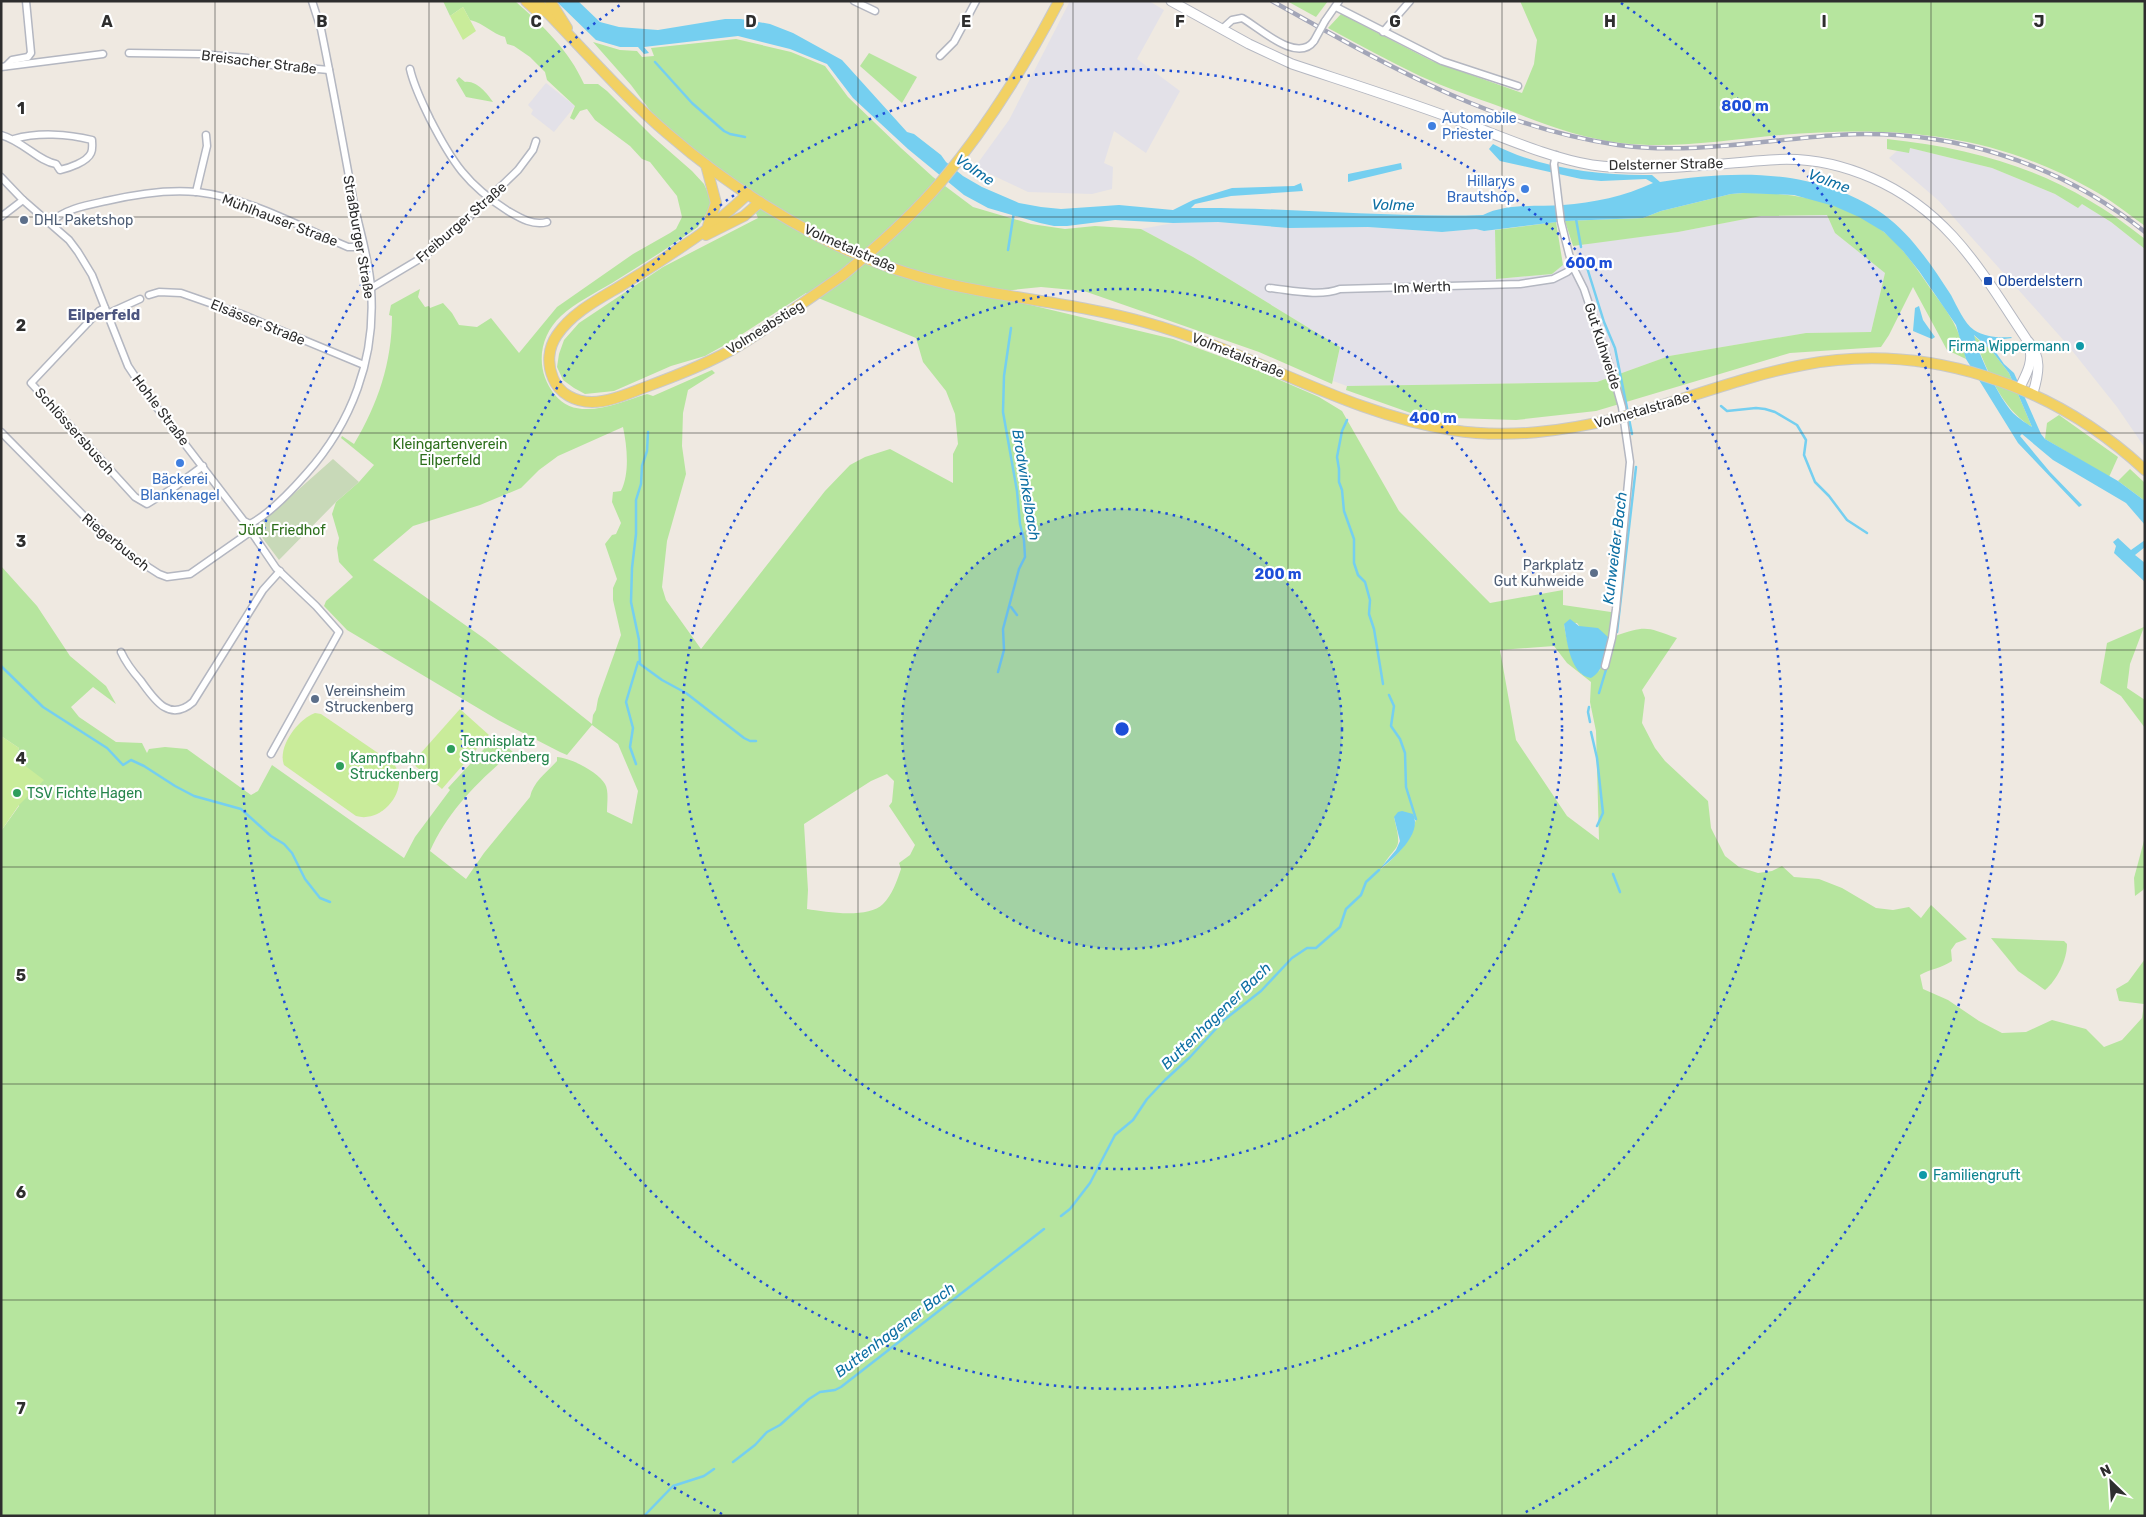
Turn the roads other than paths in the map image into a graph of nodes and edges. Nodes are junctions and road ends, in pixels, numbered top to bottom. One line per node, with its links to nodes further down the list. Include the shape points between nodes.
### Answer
1 (26, 1): 20 (street, via 31,53)
2 (312, 1): 22 (street, Straßburger Straße)
3 (526, 1): 13 (main road, via 541,14)
4 (536, 1): 13 (main road, Volmetalstraße)
5 (550, 1): 16 (main road)
6 (854, 1): 12 (street)
7 (976, 1): 19 (street, via 954,42)
8 (1059, 1): 40 (main road, Volmeabstieg, bridge, via 1032,52 989,120 940,183 881,243 843,275 738,346 674,376 598,402 574,399 561,391 549,362 550,349 566,324 593,303)
9 (1170, 1): 14 (street, Delsterner Straße)
10 (1410, 1): 15 (street)
11 (1337, 4): 14 (street, bridge, via 1307,48 1289,48 1242,18 1232,20); 15 (street)
12 (875, 11)
13 (554, 19): 16 (main road, Volmetalstraße)
14 (1222, 29): 28 (street, Delsterner Straße, via 1292,64 1407,102)
15 (1383, 32): 23 (street, via 1442,61)
16 (572, 38): 29 (main road, Volmetalstraße, via 667,133)
17 (128, 53): 22 (street, Breisacher Straße, via 248,58 261,64)
18 (102, 54): 20 (street)
19 (940, 56)
20 (4, 66)
21 (410, 69): 33 (street, via 449,156)
22 (329, 70): 41 (street, Straßburger Straße)
23 (1518, 86)
24 (1, 135): 26 (street)
25 (206, 135): 31 (street, via 207,146)
26 (14, 139): 26 (street, via 49,135 77,137 92,140 93,150 71,168 60,170 56,164 49,163)
27 (536, 141): 33 (street, Freiburger Straße, via 524,163)
28 (1555, 160): 42 (street, Gut Kuhweide, via 1561,222); 48 (street, Delsterner Straße, via 1625,168 1784,160 1824,163 1864,174 1904,193 1951,233 1981,270)
29 (706, 165): 32 (main road, Volmetalstraße); 39 (main road, via 716,203)
30 (1, 177): 34 (street, Hohle Straße)
31 (196, 192): 38 (street, Mühlhauser Straße, via 132,195 59,214); 41 (street, Mühlhauser Straße, via 245,204 348,247)
32 (748, 194): 35 (main road, Volmetalstraße); 39 (main road, Volmeabstieg)
33 (488, 198): 37 (street, via 530,222); 43 (street, Freiburger Straße, via 423,257)
34 (23, 200): 36 (street); 38 (street, Hohle Straße)
35 (760, 202): 40 (main road, Volmeabstieg, via 744,216); 50 (main road, Volmetalstraße, bridge, via 820,237 902,271 948,284 1114,314 1152,324 1211,343 1364,406 1451,430 1533,434 1583,427 1770,372 1839,359 1936,363)
36 (1, 217)
37 (547, 222)
38 (50, 223): 47 (street, Hohle Straße, via 78,252 92,275)
39 (706, 230): 40 (main road, Volmeabstieg)
40 (689, 243)
41 (363, 247): 43 (street, Straßburger Straße)
42 (1572, 267): 44 (street, Im Werth, via 1553,278 1520,284 1312,292); 59 (street, Gut Kuhweide, via 1584,289 1616,382 1630,462 1616,609)
43 (371, 288): 49 (street, Straßburger Straße, via 370,336)
44 (1269, 288)
45 (149, 295): 49 (street, Elsässer Straße, via 181,293 242,314)
46 (140, 299): 47 (street)
47 (106, 311): 53 (street, Hohle Straße, via 128,366); 53 (street, Schlössersbusch, via 99,311 30,383 135,498 146,504)
48 (2027, 340): 50 (street, Delsterner Straße, via 2031,357); 51 (street, Delsterner Straße, via 2036,352 2039,365)
49 (364, 365): 55 (street, Straßburger Straße, via 342,426 327,448 300,481)
50 (2020, 387): 51 (main road)
51 (2033, 393): 54 (main road, via 2101,434)
52 (1, 432): 56 (street, Riegerbusch, via 83,515 131,556 158,574 167,577 190,574)
53 (203, 466): 55 (street, Hohle Straße, via 244,521)
54 (2145, 470)
55 (250, 524): 56 (street)
56 (250, 532): 57 (street)
57 (280, 571): 58 (street, via 263,590 192,702 179,710 169,710 158,703 125,661); 60 (street, via 339,632)
58 (122, 652)
59 (1605, 666)
60 (270, 754)

